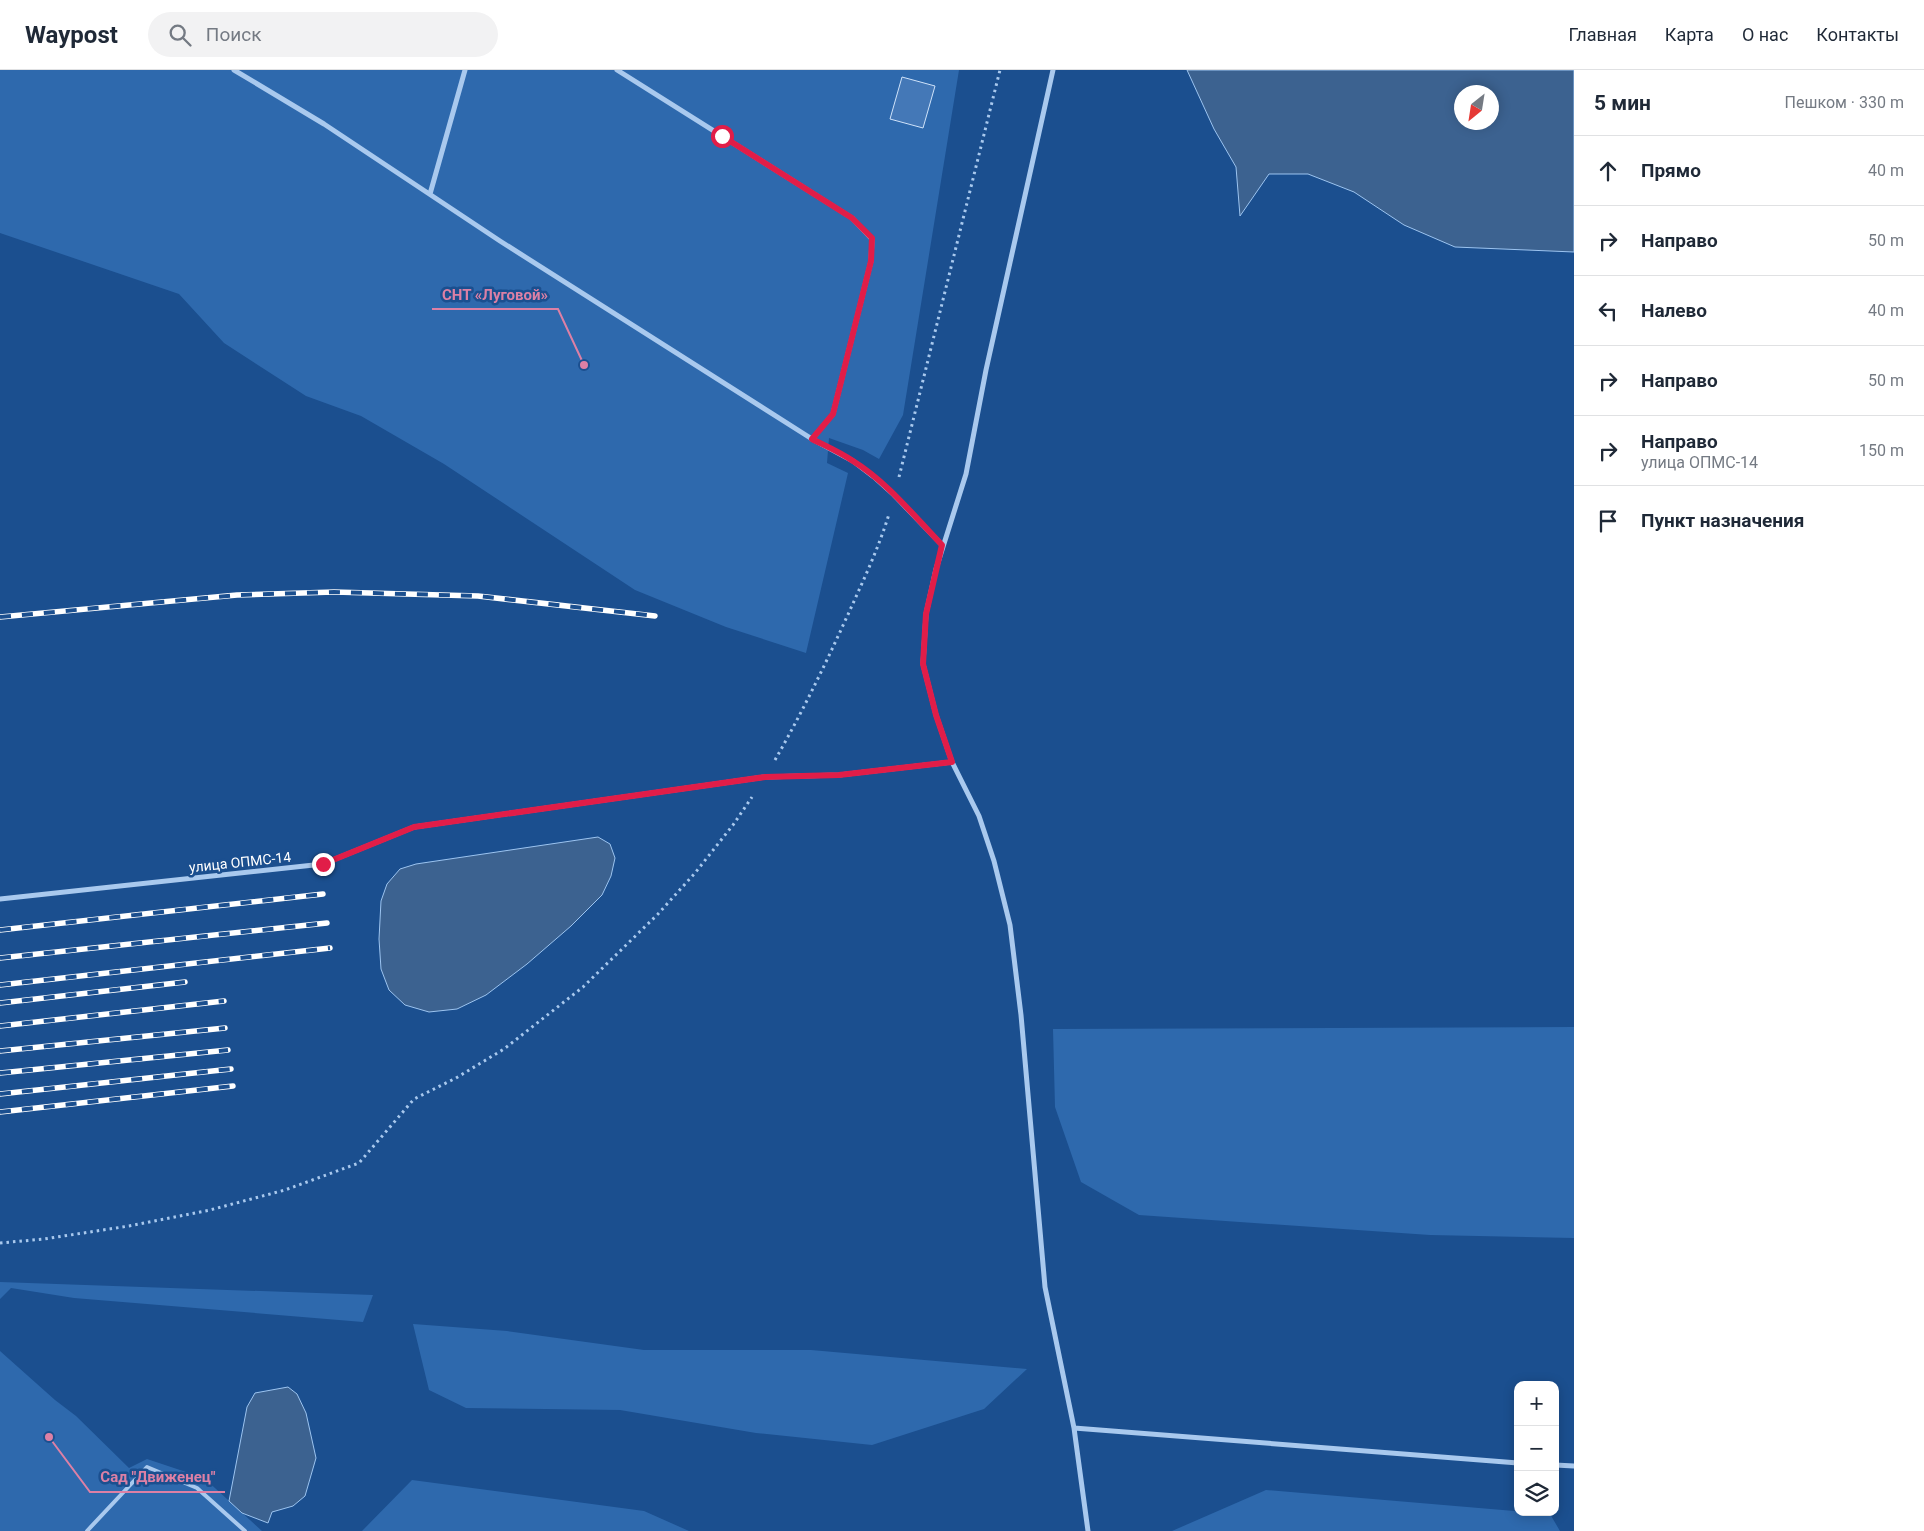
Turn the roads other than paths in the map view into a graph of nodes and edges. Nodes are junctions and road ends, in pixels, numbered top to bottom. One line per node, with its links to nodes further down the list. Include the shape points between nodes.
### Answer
1 (234, 70): 5 (street)
2 (465, 70): 5 (street)
3 (617, 70): 6 (street, via 852,218 872,238 871,261 833,414)
4 (1053, 70): 7 (street, via 966,474)
5 (430, 194): 6 (street)
6 (812, 439): 7 (street, via 853,461 874,477)
7 (942, 545): 8 (street, via 926,614 923,664)
8 (952, 762): 9 (street, улица ОПМС-14, via 839,775 765,777 414,827 323,864); 10 (street, via 979,816 1010,925 1046,1287)
9 (0, 899)
10 (1074, 1428): 11 (street); 16 (street)
11 (1514, 1464)
12 (1559, 1465): 13 (street)
13 (1574, 1466)
14 (87, 1531): 15 (lane, via 147,1467 197,1488)
15 (245, 1531)
16 (1088, 1531)

